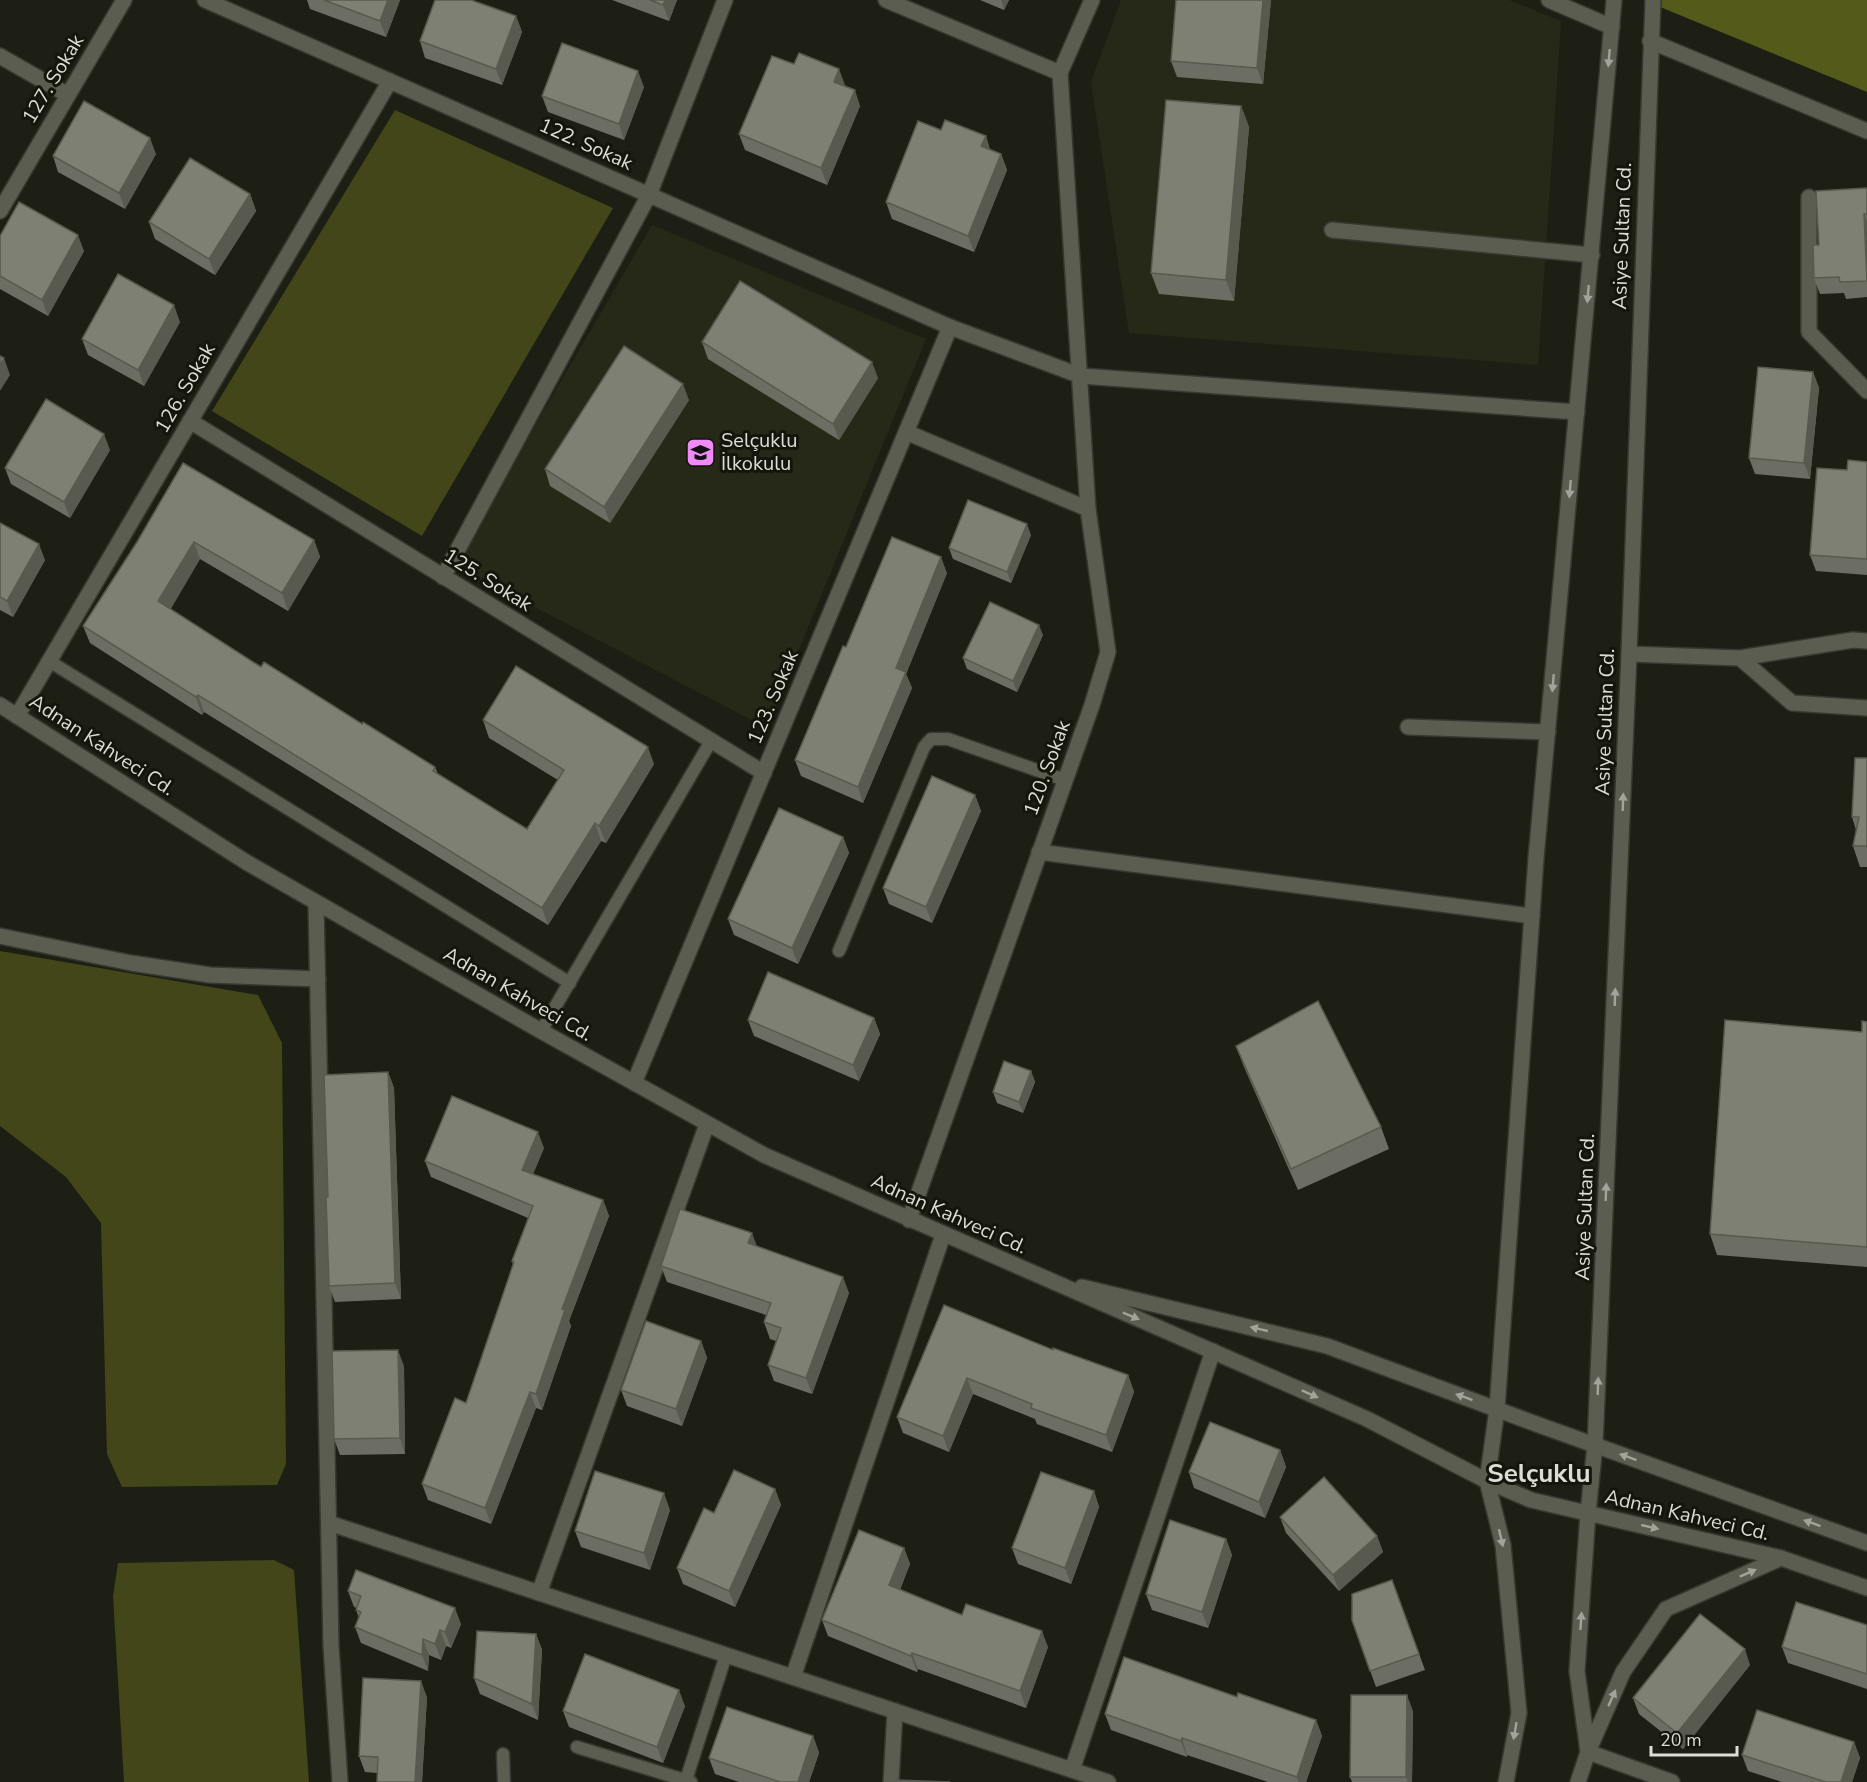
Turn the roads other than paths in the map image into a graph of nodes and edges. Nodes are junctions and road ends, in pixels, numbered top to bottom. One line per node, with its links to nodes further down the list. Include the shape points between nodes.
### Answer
1 (124, 0): 14 (street, 127. Sokak)
2 (205, 0): 13 (street, 122. Sokak)
3 (725, 0): 16 (street)
4 (886, 0): 12 (street)
5 (1092, 0): 12 (street)
6 (1549, 0): 9 (street)
7 (1614, 0): 9 (street, Asiye Sultan Cd.)
8 (1652, 5): 10 (street, Asiye Sultan Cd.)
9 (1612, 27): 20 (street, Asiye Sultan Cd., one-way to 20)
10 (1650, 41): 15 (street); 30 (street, Asiye Sultan Cd.)
11 (0, 56): 14 (street)
12 (1060, 73): 22 (street, 120. Sokak)
13 (390, 81): 16 (street, 122. Sokak); 25 (street, 126. Sokak)
14 (68, 95): 18 (street, 127. Sokak)
15 (1867, 131)
16 (649, 195): 21 (street, 122. Sokak); 28 (street)
17 (1809, 197): 23 (street, via 1809,332)
18 (0, 211)
19 (1332, 231): 20 (street)
20 (1592, 255): 24 (street, Asiye Sultan Cd., one-way to 24)
21 (950, 327): 22 (street, 122. Sokak); 26 (street, 123. Sokak)
22 (1081, 376): 24 (street, 122. Sokak); 27 (street, 120. Sokak)
23 (1867, 391)
24 (1577, 412): 37 (street, Asiye Sultan Cd., one-way to 37)
25 (190, 421): 28 (street, 125. Sokak); 32 (street, 126. Sokak)
26 (906, 432): 27 (street); 39 (street, 123. Sokak)
27 (1088, 509): 40 (street, 120. Sokak, via 1108,652)
28 (443, 577): 38 (street, 125. Sokak)
29 (1867, 640): 31 (street)
30 (1629, 654): 31 (street); 56 (street, Asiye Sultan Cd., one-way to 30)
31 (1740, 658): 34 (street, via 1792,703)
32 (49, 661): 35 (street, 126. Sokak); 47 (lane)
33 (0, 705): 35 (street, Adnan Kahveci Cd.)
34 (1867, 708)
35 (17, 716): 42 (street, Adnan Kahveci Cd.)
36 (1408, 727): 37 (street)
37 (1548, 732): 43 (street, Asiye Sultan Cd.)
38 (711, 741): 39 (street, 125. Sokak); 47 (lane)
39 (764, 773): 49 (street, 123. Sokak)
40 (1065, 780): 41 (street, 120. Sokak); 45 (lane, via 948,739 931,739 924,747)
41 (1040, 852): 43 (street); 51 (street, 120. Sokak)
42 (316, 903): 46 (street); 48 (street, Adnan Kahveci Cd.)
43 (1532, 916): 55 (street, Asiye Sultan Cd.)
44 (0, 936): 46 (street, via 210,975)
45 (839, 951)
46 (318, 978): 59 (street)
47 (570, 983): 48 (lane)
48 (541, 1031): 49 (street, Adnan Kahveci Cd.)
49 (634, 1083): 50 (street, Adnan Kahveci Cd.)
50 (707, 1124): 51 (street, Adnan Kahveci Cd., via 764,1155); 63 (street)
51 (909, 1220): 52 (street, Adnan Kahveci Cd.)
52 (943, 1235): 53 (street, Adnan Kahveci Cd.); 65 (street)
53 (1038, 1277): 54 (street, Adnan Kahveci Cd., one-way to 54); 55 (street, Adnan Kahveci Cd., one-way to 53, via 1327,1346)
54 (1213, 1351): 57 (street, Adnan Kahveci Cd., one-way to 57, via 1367,1419); 70 (street)
55 (1497, 1409): 56 (street, Adnan Kahveci Cd.); 57 (street, Asiye Sultan Cd.)
56 (1595, 1445): 58 (street, Asiye Sultan Cd.); 60 (street, Adnan Kahveci Cd., one-way to 56)
57 (1487, 1481): 58 (street, Adnan Kahveci Cd., via 1532,1500); 76 (street, one-way to 76, via 1503,1545 1519,1713)
58 (1588, 1513): 61 (street, Adnan Kahveci Cd., one-way to 61); 68 (street, one-way to 58, via 1577,1671)
59 (329, 1523): 63 (street); 72 (street)
60 (1867, 1543)
61 (1781, 1558): 62 (street, Adnan Kahveci Cd.); 68 (street, one-way to 61, via 1623,1672 1666,1609)
62 (1867, 1588)
63 (539, 1593): 64 (street)
64 (726, 1655): 65 (street); 71 (lane)
65 (793, 1677): 66 (street)
66 (895, 1712): 70 (street); 74 (street)
67 (577, 1747): 71 (lane)
68 (1588, 1752): 77 (street); 78 (street)
69 (503, 1754): 73 (lane)
70 (1072, 1770): 75 (street)
71 (688, 1781)
72 (340, 1782)
73 (504, 1782)
74 (891, 1782)
75 (1108, 1782)
76 (1506, 1782)
77 (1578, 1782)
78 (1672, 1782)

